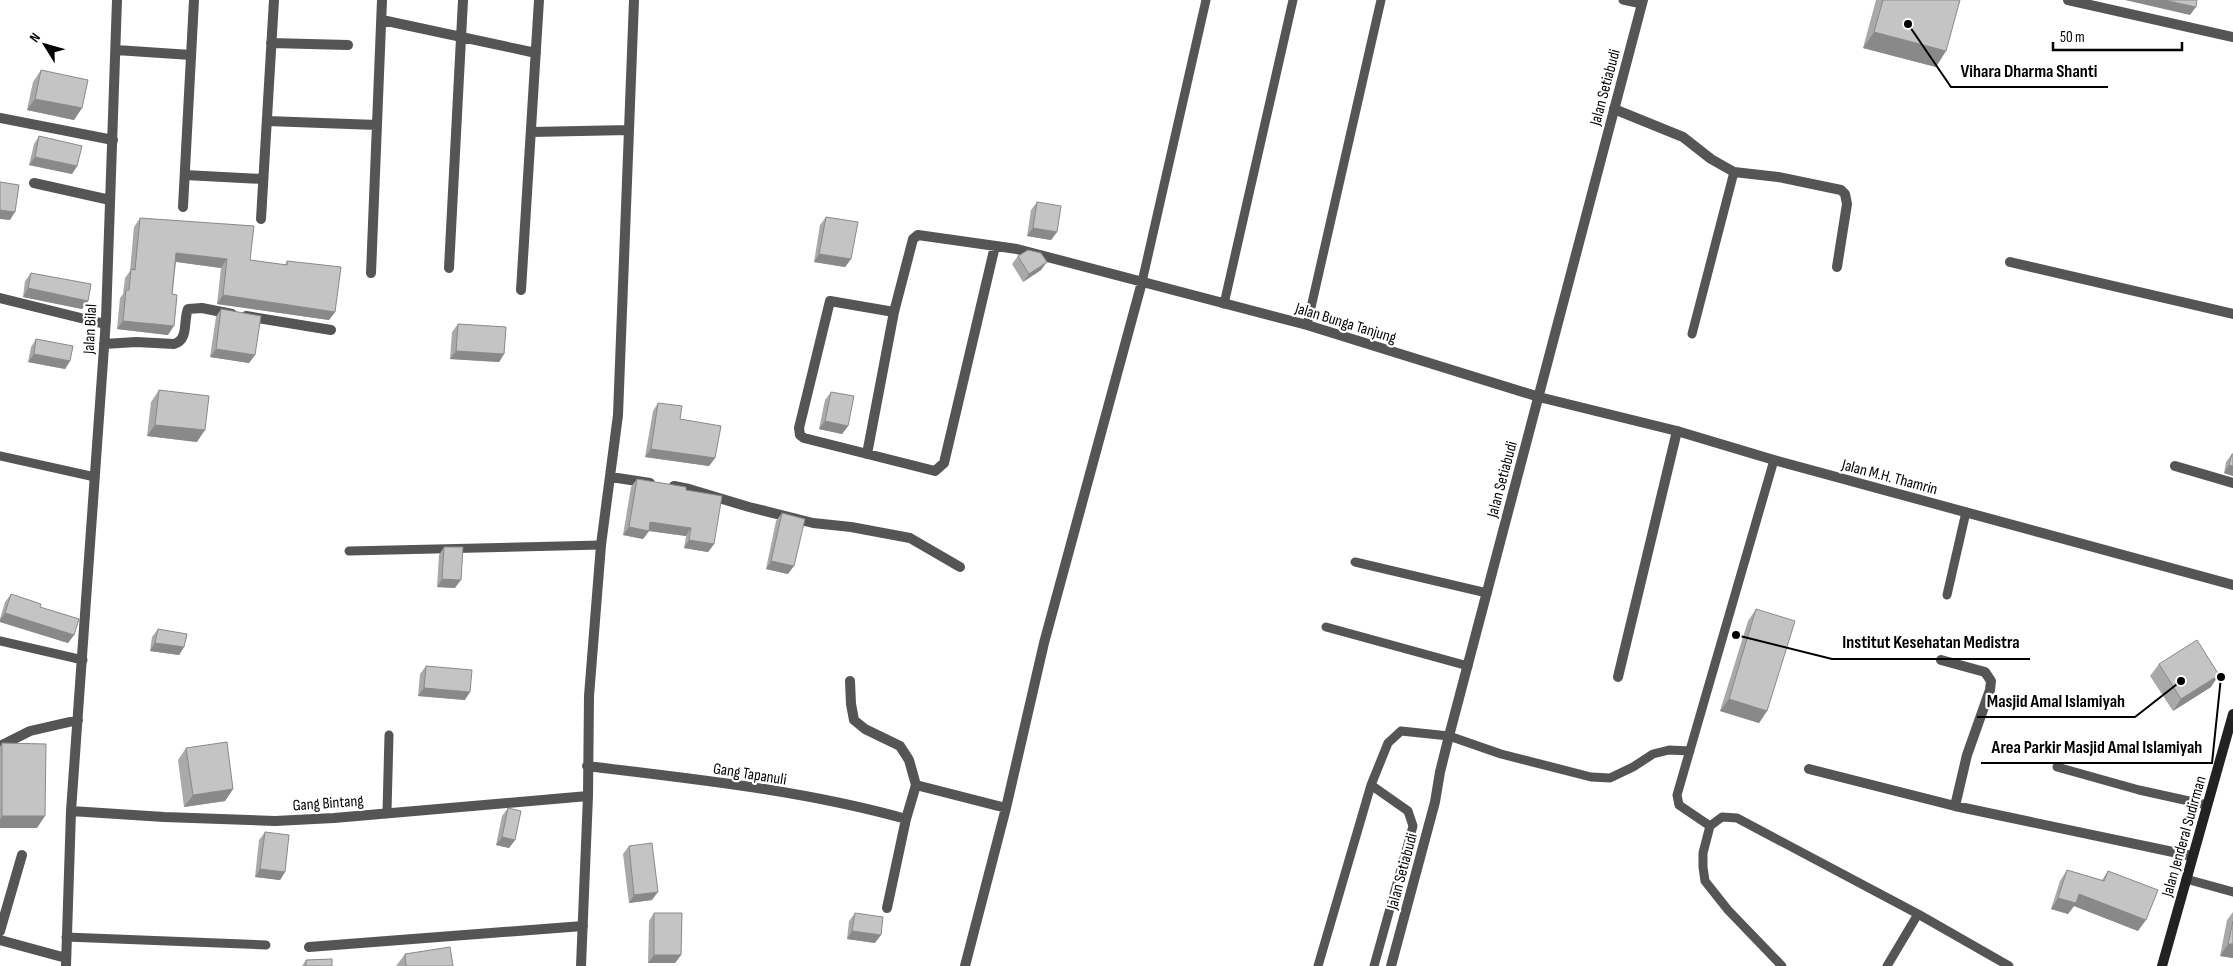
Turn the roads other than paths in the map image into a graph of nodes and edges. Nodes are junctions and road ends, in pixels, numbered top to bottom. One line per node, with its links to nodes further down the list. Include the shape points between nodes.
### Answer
1 (117, 0): 19 (street, Jalan Bilal)
2 (194, 0): 21 (street)
3 (274, 0): 17 (street)
4 (382, 0): 14 (street)
5 (463, 0): 15 (street)
6 (539, 0): 20 (street)
7 (634, 0): 26 (street)
8 (1206, 0): 41 (lane)
9 (1293, 0): 44 (lane)
10 (1381, 0): 48 (lane)
11 (1623, 0): 13 (lane)
12 (2068, 0): 16 (street)
13 (1642, 2): 22 (street, Jalan Setiabudi)
14 (382, 20): 15 (street); 25 (street)
15 (461, 37): 20 (street); 39 (street)
16 (2233, 37)
17 (271, 43): 18 (street); 24 (street)
18 (348, 45)
19 (116, 50): 21 (street); 28 (street, Jalan Bilal)
20 (536, 53): 27 (street)
21 (191, 55): 30 (street)
22 (1614, 109): 29 (street, via 1683,137 1710,159); 52 (street, Jalan Setiabudi)
23 (0, 118): 28 (street)
24 (266, 121): 25 (street); 31 (street)
25 (377, 125): 40 (street)
26 (629, 130): 27 (street); 59 (street, via 621,372)
27 (531, 132): 42 (street)
28 (113, 140): 33 (street, Jalan Bilal)
29 (1734, 172): 38 (street, via 1841,190 1846,204); 50 (lane)
30 (185, 175): 31 (street); 34 (street)
31 (263, 179): 35 (street)
32 (34, 183): 33 (street)
33 (110, 200): 47 (street, Jalan Bilal)
34 (183, 207)
35 (261, 219)
36 (995, 246): 41 (street, Jalan Bunga Tanjung); 45 (street, Jalan Bunga Tanjung, via 920,235 915,237); 54 (street, via 944,463 935,471)
37 (2010, 262): 46 (street)
38 (1837, 266)
39 (449, 268)
40 (371, 273)
41 (1142, 282): 44 (street, Jalan Bunga Tanjung); 90 (street, via 1046,638)
42 (521, 290)
43 (0, 298): 47 (street)
44 (1224, 304): 48 (street, Jalan Bunga Tanjung)
45 (894, 312): 54 (street); 54 (street, via 830,301 799,428 804,438)
46 (2233, 314)
47 (105, 324): 51 (street, Jalan Bilal)
48 (1307, 326): 52 (street, Jalan Bunga Tanjung)
49 (331, 330): 51 (street, via 202,308 186,311 183,338 179,342 165,345 136,342)
50 (1692, 334)
51 (104, 344): 58 (street, Jalan Bilal)
52 (1538, 396): 53 (street, Jalan M.H. Thamrin); 67 (street, Jalan Setiabudi)
53 (1677, 431): 56 (street, Jalan M.H. Thamrin); 74 (street)
54 (866, 454)
55 (0, 456): 58 (lane)
56 (1774, 460): 61 (street, Jalan M.H. Thamrin); 81 (lane)
57 (2175, 466): 60 (street)
58 (95, 477): 71 (street, Jalan Bilal)
59 (611, 477): 62 (street); 65 (street, via 689,488 813,523 910,538)
60 (2233, 483)
61 (1966, 512): 66 (street, Jalan M.H. Thamrin); 68 (lane)
62 (601, 545): 63 (lane); 82 (street)
63 (349, 551)
64 (1356, 562): 67 (lane)
65 (960, 568)
66 (2233, 585)
67 (1487, 593): 73 (street, Jalan Setiabudi)
68 (1947, 595)
69 (1326, 628): 73 (lane)
70 (0, 641): 71 (lane)
71 (82, 660): 77 (street, Jalan Bilal)
72 (1941, 660): 89 (street, via 1985,672 1991,681 1967,755)
73 (1468, 666): 79 (street, Jalan Setiabudi)
74 (1618, 676)
75 (850, 681): 85 (street, via 854,720 900,746 909,760)
76 (2233, 714): 88 (main road, Jalan Jenderal Sudirman)
77 (78, 720): 80 (street, via 30,731); 91 (street, Jalan Bilal)
78 (390, 735): 92 (lane)
79 (1449, 736): 81 (lane, via 1501,754 1591,778 1610,778 1653,754 1669,750); 86 (lane, via 1401,731 1388,743); 113 (street, Jalan Setiabudi, via 1435,802)
80 (0, 746)
81 (1690, 751): 94 (lane, via 1677,801)
82 (587, 766): 87 (street); 93 (street, Gang Tapanuli, via 733,784)
83 (2057, 767): 88 (lane)
84 (1809, 770): 89 (street)
85 (916, 784): 90 (street); 93 (street)
86 (1372, 785): 111 (lane); 112 (lane, via 1408,811 1414,826)
87 (588, 796): 92 (street, Gang Bintang); 101 (street)
88 (2207, 805): 96 (main road, Jalan Jenderal Sudirman)
89 (1956, 806): 96 (street)
90 (1006, 808): 110 (street)
91 (71, 810): 92 (street, Gang Bintang, via 164,818 275,821); 103 (street, Jalan Bilal)
92 (387, 812)
93 (906, 818): 99 (street)
94 (1710, 826): 100 (lane, via 1722,817 1737,818); 114 (lane, via 1704,853 1705,881)
95 (22, 855): 102 (street)
96 (2192, 856): 97 (main road, Jalan Jenderal Sudirman)
97 (2186, 879): 98 (lane); 116 (main road, Jalan Jenderal Sudirman)
98 (2233, 892)
99 (887, 908)
100 (1918, 914): 108 (lane); 115 (lane)
101 (583, 926): 106 (street); 109 (street)
102 (0, 931)
103 (66, 937): 105 (lane); 107 (street, Jalan Bilal)
104 (0, 940): 107 (street)
105 (266, 945)
106 (309, 947)
107 (66, 962)
108 (1891, 965)
109 (580, 966)
110 (965, 966)
111 (1318, 966)
112 (1374, 966)
113 (1391, 966)
114 (1782, 966)
115 (2009, 966)
116 (2162, 966)

